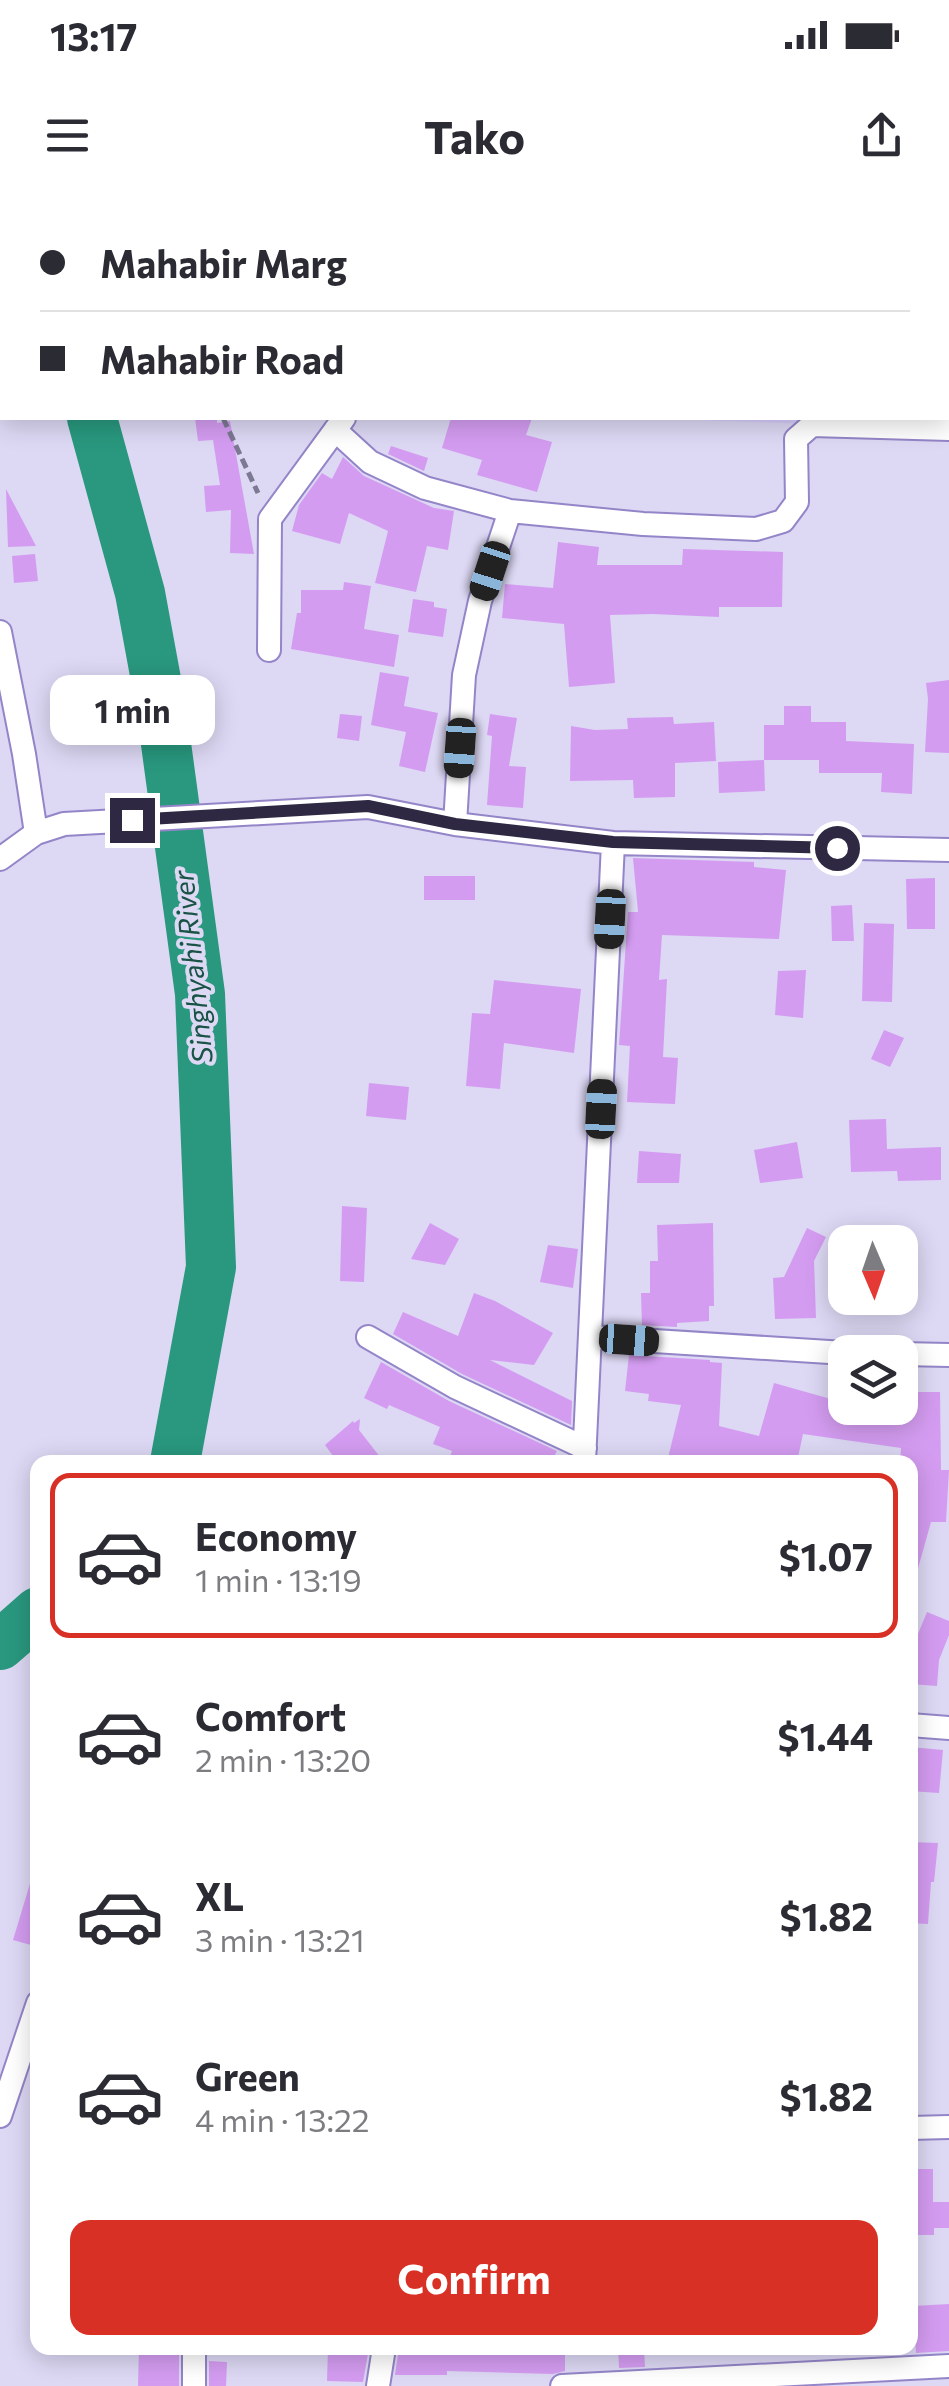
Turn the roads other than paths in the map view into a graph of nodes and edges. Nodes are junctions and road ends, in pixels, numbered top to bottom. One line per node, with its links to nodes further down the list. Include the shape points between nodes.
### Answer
1 (340, 424): 3 (street, via 370,462 425,488); 5 (street, via 270,519)
2 (949, 430): 3 (street, via 812,425 796,439 797,502 783,521 756,530)
3 (510, 511): 6 (street, via 464,675)
4 (0, 632): 7 (street)
5 (269, 650)
6 (455, 824): 7 (street, via 368,806 64,824); 8 (street)
7 (36, 833): 10 (street)
8 (613, 842): 9 (street); 12 (street)
9 (949, 850)
10 (0, 859)
11 (368, 1337): 16 (street)
12 (591, 1337): 13 (street); 16 (street)
13 (828, 1352)
14 (918, 1354): 15 (street)
15 (949, 1355)
16 (585, 1455)
17 (918, 1726): 18 (street)
18 (949, 1728)
19 (30, 2027): 20 (street)
20 (0, 2116)
21 (949, 2127): 22 (street)
22 (918, 2128)
23 (194, 2355): 26 (street)
24 (383, 2355): 27 (street)
25 (949, 2366): 28 (street)
26 (194, 2386)
27 (378, 2386)
28 (562, 2386)

